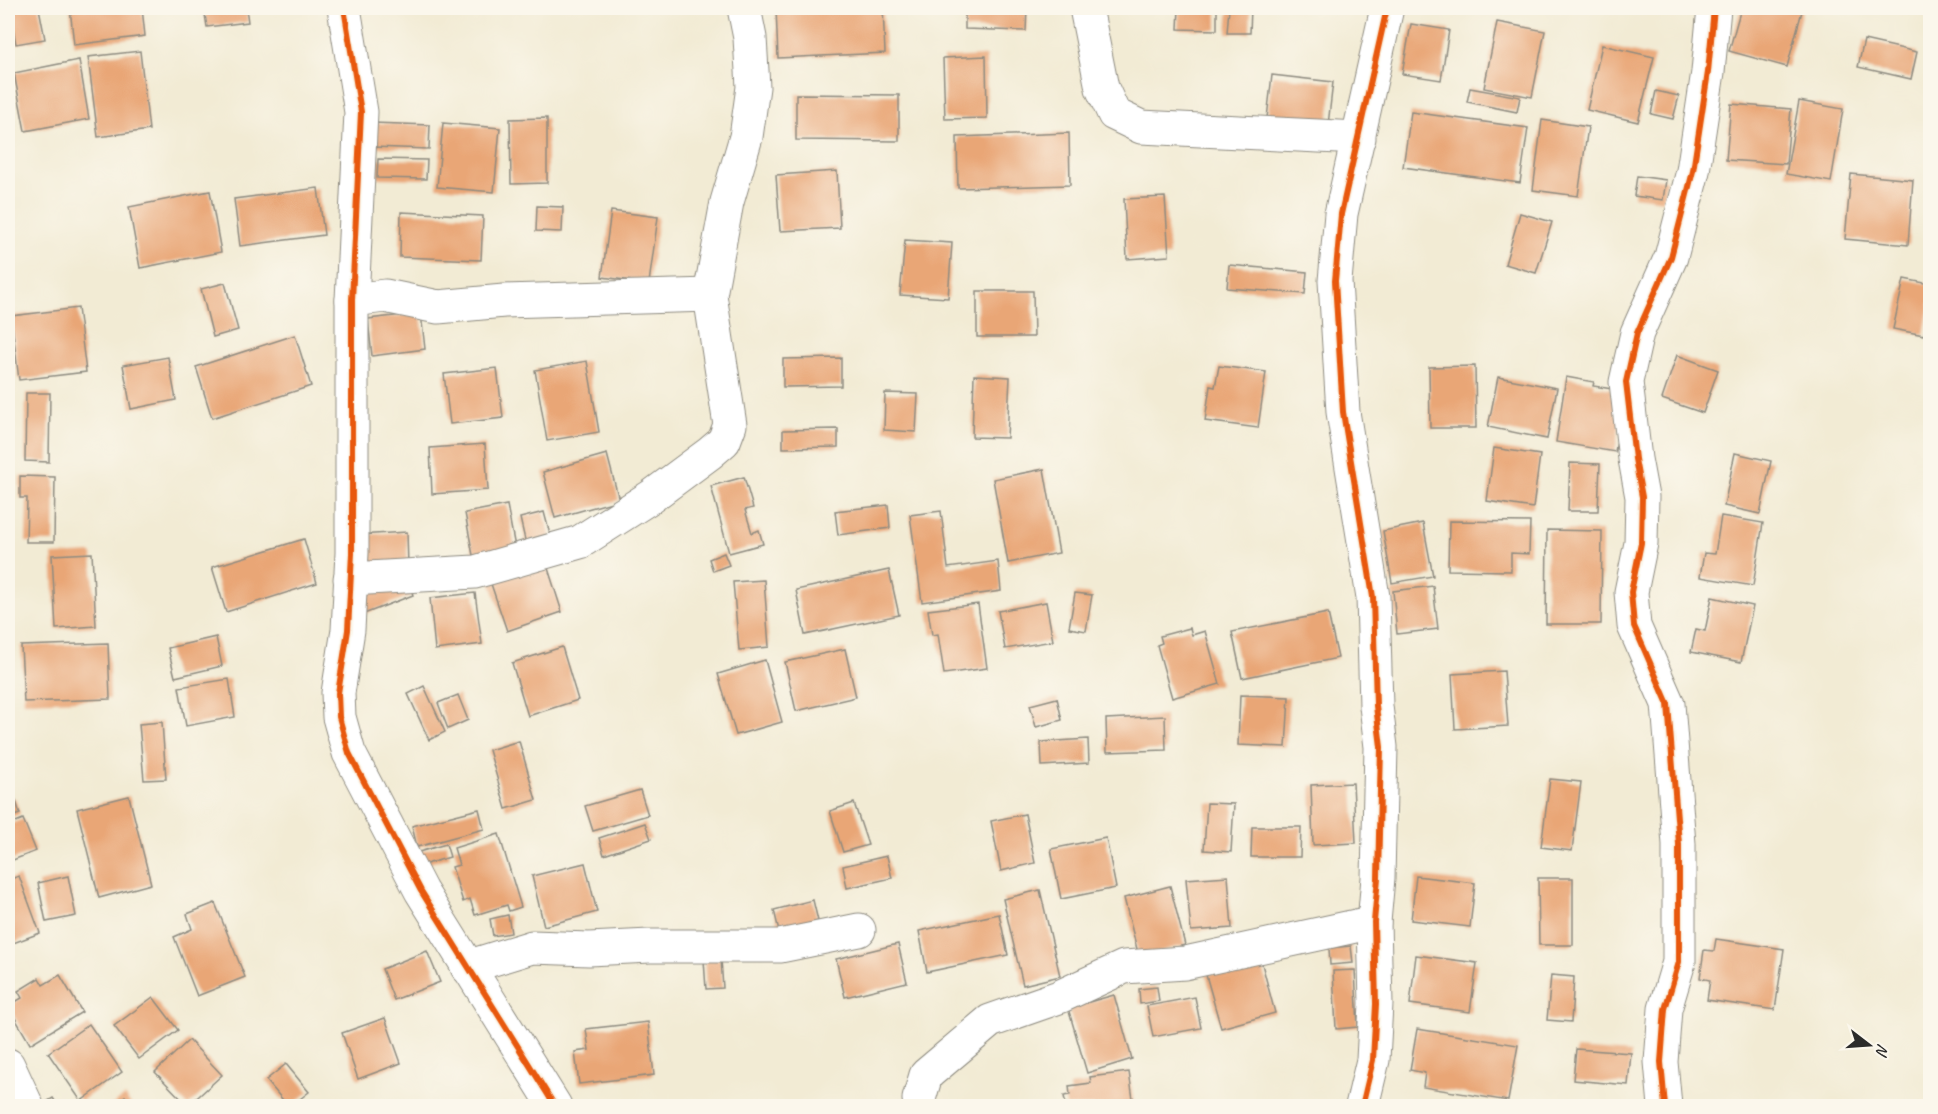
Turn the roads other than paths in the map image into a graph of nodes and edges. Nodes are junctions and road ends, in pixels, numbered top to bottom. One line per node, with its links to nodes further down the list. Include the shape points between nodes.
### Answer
1 (344, 8): 8 (street, via 361,112)
2 (744, 8): 7 (street, via 753,87 746,137 727,202)
3 (1086, 8): 6 (street, via 1102,88 1114,114 1142,127)
4 (1387, 8): 6 (street)
5 (1714, 8): 18 (street, via 1693,171 1671,257 1637,333 1626,382 1642,497 1641,543 1630,592 1634,626 1668,704 1679,844 1680,962 1665,1009 1661,1062)
6 (1359, 138): 10 (street, via 1341,214 1335,281 1342,412 1373,597 1381,747)
7 (710, 295): 8 (street, via 504,301 438,307 384,296); 9 (street, via 730,425 724,441 710,453 580,542 475,572)
8 (352, 300): 9 (street)
9 (350, 579): 12 (street, via 348,630 338,693 339,717 349,753 420,891)
10 (1374, 922): 14 (street, via 1185,963 1124,967 1059,997 990,1021 926,1076); 17 (street, via 1373,1060)
11 (859, 930): 12 (street, via 780,946 532,947)
12 (467, 967): 16 (street)
13 (8, 1065): 15 (street)
14 (919, 1099)
15 (27, 1107)
16 (555, 1107)
17 (1362, 1107)
18 (1665, 1107)

